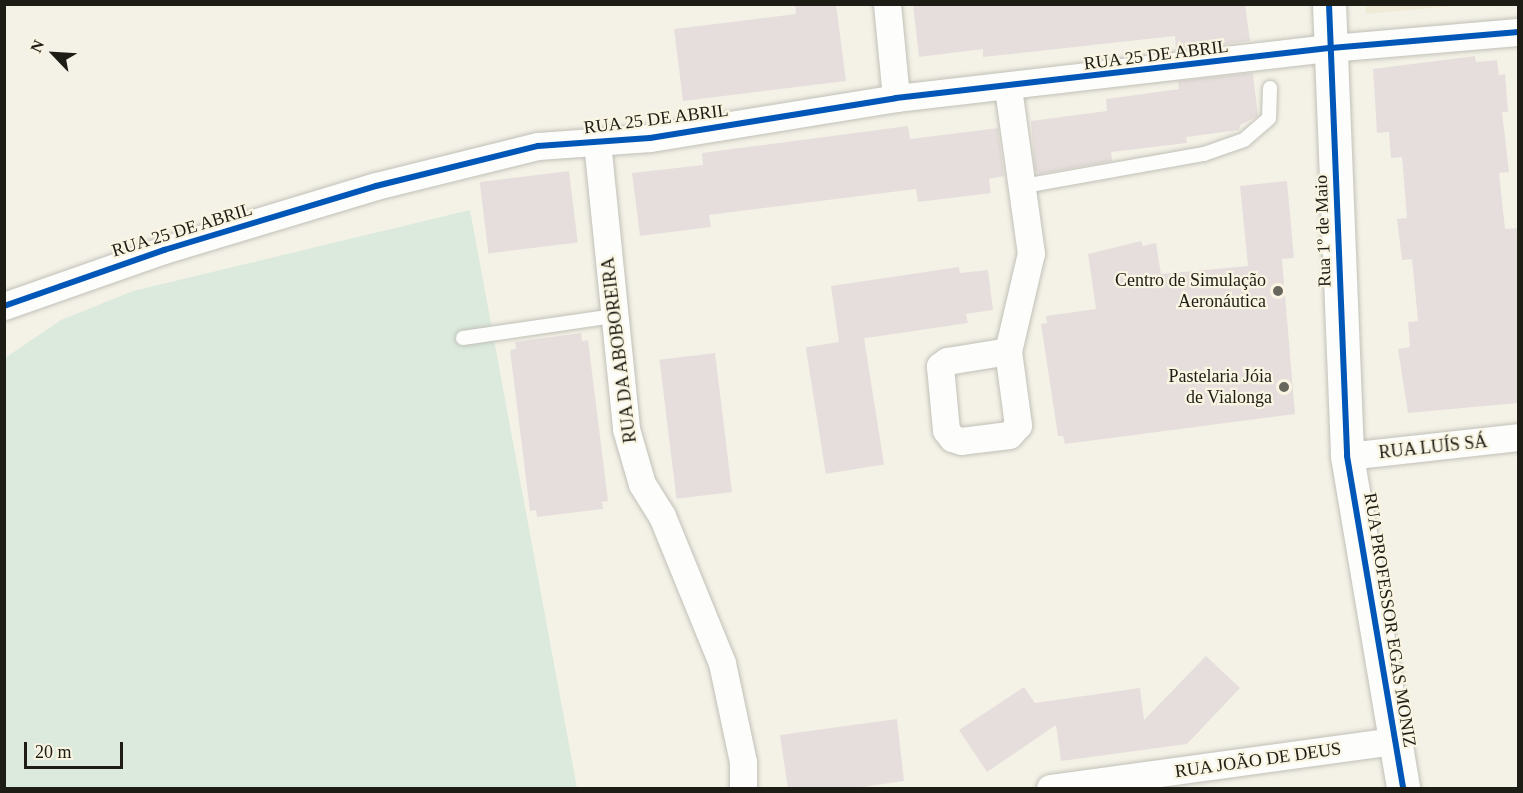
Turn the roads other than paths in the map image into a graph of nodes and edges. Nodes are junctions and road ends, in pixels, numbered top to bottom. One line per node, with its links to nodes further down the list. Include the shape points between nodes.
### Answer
1 (887, 4): 7 (street)
2 (1329, 4): 4 (street, Rua 1º de Maio)
3 (1518, 32): 4 (street, RUA 25 DE ABRIL)
4 (1331, 48): 5 (street, RUA 25 DE ABRIL); 15 (street, Rua 1º de Maio)
5 (1008, 88): 7 (street, RUA 25 DE ABRIL); 9 (street)
6 (1270, 88): 9 (lane, via 1269,118 1244,140 1167,162)
7 (896, 98): 8 (street, RUA 25 DE ABRIL, via 650,138)
8 (597, 142): 10 (street, RUA 25 DE ABRIL, via 538,146 376,186 153,254); 11 (street, RUA DA ABOBOREIRA)
9 (1024, 186): 13 (street, via 1031,253)
10 (4, 306)
11 (614, 316): 12 (lane); 17 (street, RUA DA ABOBOREIRA, via 633,459 642,484 662,516 722,663 743,762)
12 (463, 338)
13 (1008, 351)
14 (1518, 437): 15 (street, RUA LUÍS SÁ)
15 (1347, 456): 16 (street, RUA PROFESSOR EGAS MONIZ)
16 (1394, 741): 18 (street, RUA JOÃO DE DEUS); 19 (street, RUA PROFESSOR EGAS MONIZ)
17 (743, 789)
18 (1050, 789)
19 (1403, 789)

